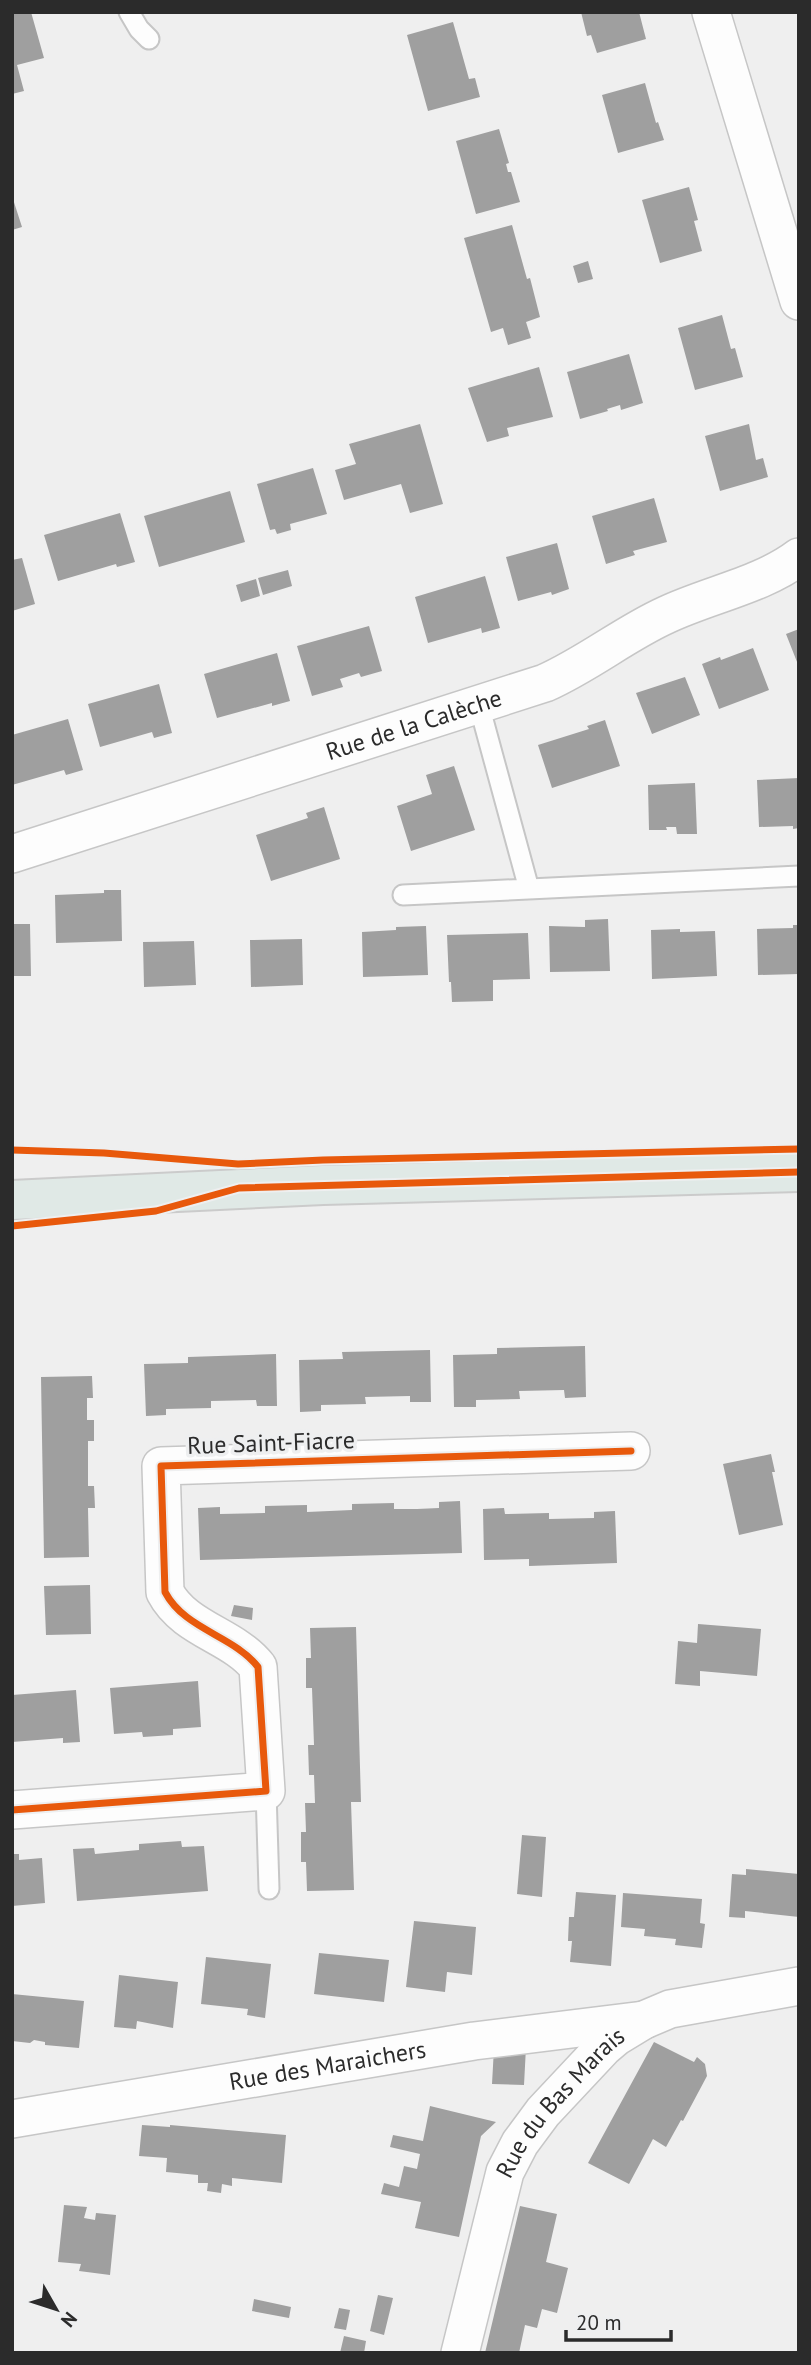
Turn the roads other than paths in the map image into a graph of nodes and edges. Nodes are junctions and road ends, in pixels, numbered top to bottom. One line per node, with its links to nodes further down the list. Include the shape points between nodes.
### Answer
1 (129, 12): 3 (lane)
2 (711, 12): 4 (street)
3 (149, 39)
4 (799, 301)
5 (799, 557): 6 (street, Rue de la Calèche, via 775,572 665,615 561,676)
6 (479, 705): 7 (street, Rue de la Calèche); 9 (lane)
7 (12, 854)
8 (799, 876): 9 (lane)
9 (529, 889): 10 (lane)
10 (403, 895)
11 (799, 1149): 13 (main road, via 323,1160)
12 (799, 1172): 14 (main road, via 323,1185)
13 (12, 1174)
14 (12, 1200)
15 (631, 1451): 16 (street, Rue Saint-Fiacre, via 161,1466 165,1592 185,1617 241,1651 258,1667)
16 (266, 1791): 17 (street); 18 (lane)
17 (12, 1810)
18 (269, 1889)
19 (799, 1986): 20 (street, Rue du Bas Marais, via 670,2009)
20 (644, 2020): 21 (street, Rue des Maraichers, via 474,2041); 22 (street, Rue du Bas Marais, via 616,2037 585,2066 537,2120 512,2157 499,2191)
21 (12, 2119)
22 (460, 2353)

